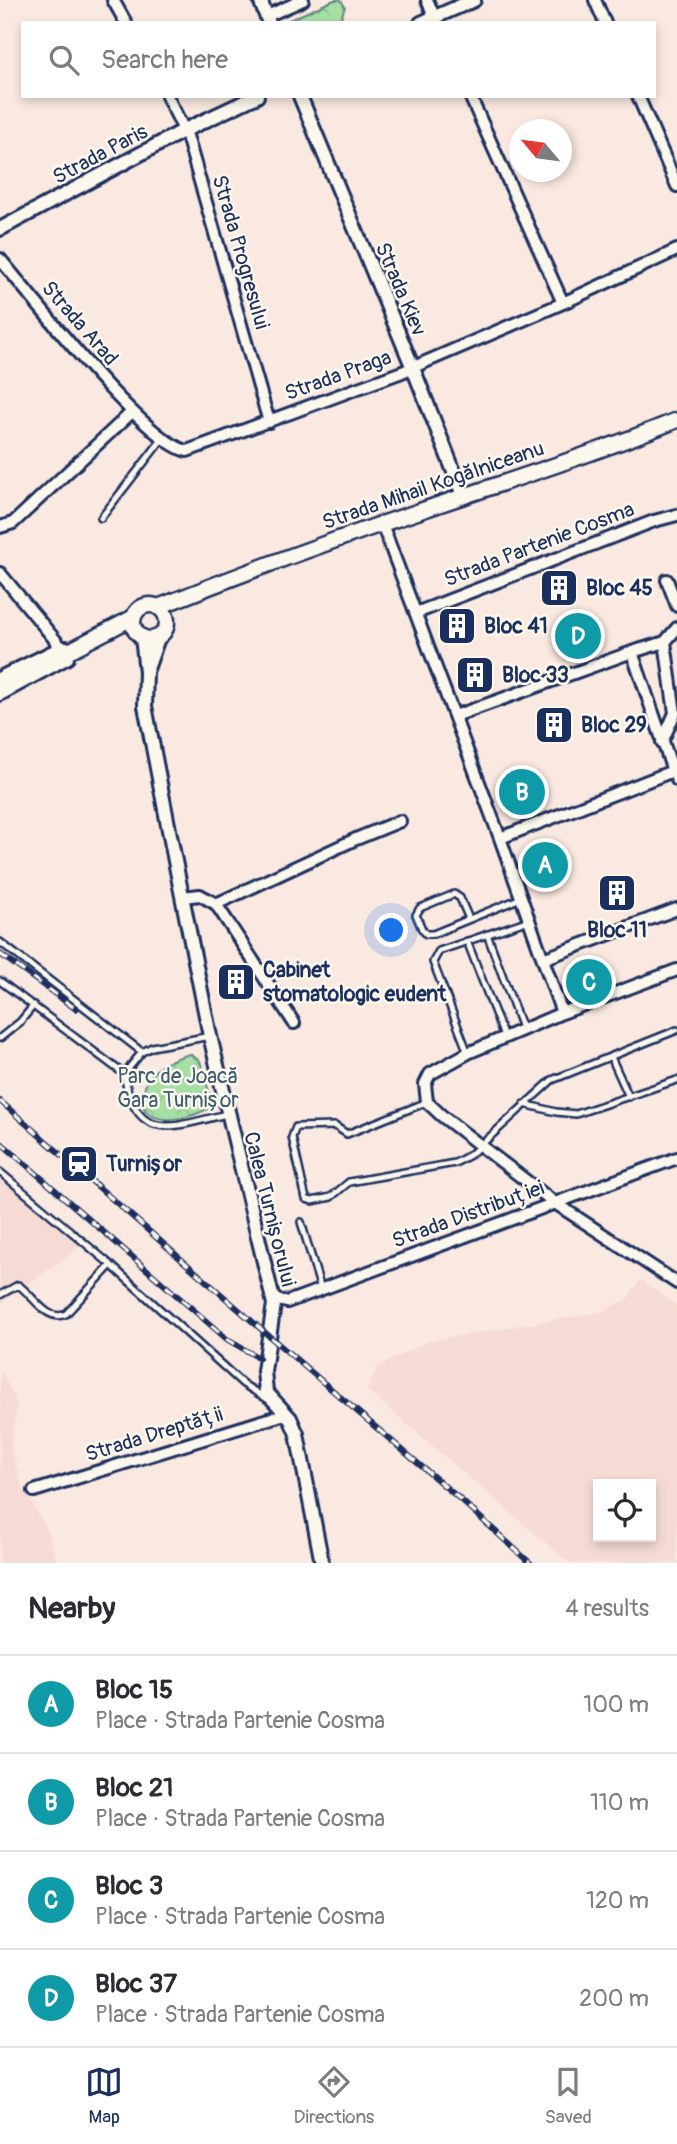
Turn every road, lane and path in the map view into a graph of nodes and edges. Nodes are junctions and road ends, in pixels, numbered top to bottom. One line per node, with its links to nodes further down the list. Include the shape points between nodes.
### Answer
1 (113, 0): 9 (street)
2 (260, 0): 7 (street)
3 (303, 0): 7 (street)
4 (428, 0): 8 (street)
5 (474, 0): 8 (street)
6 (595, 0): 10 (street)
7 (268, 20)
8 (436, 20)
9 (124, 21)
10 (604, 21)
11 (168, 98): 16 (street, Strada Progresului)
12 (253, 98): 16 (street, Strada Paris)
13 (301, 98): 22 (street, Strada Kiev)
14 (471, 98): 21 (street)
15 (639, 98): 17 (street)
16 (185, 130): 18 (street, Strada Paris); 25 (street, Strada Progresului)
17 (677, 186)
18 (0, 229)
19 (677, 250): 21 (street, Strada Praga)
20 (0, 259): 23 (street, Strada Arad)
21 (563, 303): 22 (street, Strada Praga)
22 (413, 368): 25 (street, Strada Praga); 27 (street, Strada Kiev)
23 (132, 412): 26 (street, Strada Praga); 31 (street, via 13,523)
24 (677, 420): 27 (main road, Strada Mihail Kogălniceanu)
25 (269, 422): 26 (street, Strada Praga, via 187,451)
26 (163, 438): 29 (lane)
27 (464, 497): 30 (main road, Strada Mihail Kogălniceanu)
28 (677, 515): 37 (street, Strada Partenie Cosma)
29 (101, 518)
30 (383, 524): 34 (main road, Strada Mihail Kogălniceanu); 37 (street)
31 (0, 527)
32 (0, 573): 43 (street)
33 (667, 580): 35 (street)
34 (202, 589): 36 (main road, Strada Mihail Kogălniceanu); 38 (main road, Strada Mihail Kogălniceanu)
35 (677, 606)
36 (158, 607): 38 (main road); 40 (main road, via 144,607)
37 (416, 612): 49 (street)
38 (167, 622): 41 (main road)
39 (677, 628): 42 (street)
40 (137, 629): 41 (main road, via 150,639); 43 (main road, via 107,632); 45 (street, Calea Turnișorului)
41 (158, 638): 45 (street, Calea Turnișorului)
42 (665, 642): 44 (street); 50 (street, via 676,713)
43 (67, 650): 46 (street); 47 (main road); 48 (street, via 64,661)
44 (632, 652): 49 (street); 50 (street)
45 (146, 672): 54 (street, Calea Turnișorului, via 145,706)
46 (0, 677)
47 (0, 687)
48 (0, 695)
49 (455, 716): 53 (street)
50 (662, 741): 51 (street)
51 (675, 775): 53 (street)
52 (400, 821): 56 (street)
53 (500, 838): 55 (street)
54 (182, 897): 56 (street, via 205,897); 71 (street, Calea Turnișorului)
55 (521, 898): 58 (lane); 59 (street)
56 (216, 904): 68 (street)
57 (677, 909): 63 (street)
58 (469, 919): 58 (lane, via 426,934 416,915 420,908 454,894)
59 (529, 920): 60 (lane); 63 (street)
60 (487, 934): 61 (lane); 70 (lane)
61 (467, 941): 73 (lane); 75 (lane, via 439,951 433,962)
62 (0, 942): 74 (lane)
63 (543, 959): 67 (street)
64 (677, 970): 67 (street)
65 (0, 981): 66 (lane)
66 (34, 1005): 72 (lane); 77 (lane)
67 (562, 1013): 70 (street)
68 (294, 1023)
69 (677, 1030): 76 (lane)
70 (523, 1031): 73 (street)
71 (210, 1035): 74 (lane); 82 (street, Calea Turnișorului)
72 (0, 1038)
73 (505, 1039): 75 (street)
74 (142, 1052): 77 (lane)
75 (468, 1053): 80 (street, via 430,1074 425,1084)
76 (611, 1057): 79 (lane); 81 (lane, via 552,1080)
77 (124, 1074): 82 (lane, via 128,1098 138,1115 151,1124 173,1126)
78 (677, 1080): 79 (lane)
79 (629, 1097): 81 (lane, via 576,1114)
80 (427, 1102): 83 (street); 83 (lane, via 347,1133 335,1126 296,1127 292,1137 306,1199 331,1197 349,1182 455,1163)
81 (524, 1104): 83 (lane)
82 (228, 1114): 92 (street, Calea Turnișorului)
83 (480, 1146): 86 (street)
84 (677, 1158): 86 (street, Strada Distribuției)
85 (0, 1172): 88 (lane)
86 (555, 1203): 89 (street); 90 (street, Strada Distribuției)
87 (300, 1222): 90 (lane)
88 (111, 1265): 91 (lane, via 59,1317 18,1285); 93 (lane, via 243,1384)
89 (677, 1283)
90 (321, 1289): 92 (street, Strada Distribuției, via 286,1302)
91 (0, 1294)
92 (273, 1299): 93 (street, Calea Turnișorului, via 264,1371 266,1392)
93 (274, 1403): 94 (street, Calea Turnișorului)
94 (285, 1414): 95 (street, Strada Dreptății); 96 (street, Calea Turnișorului, via 297,1434)
95 (34, 1491)
96 (322, 1563)

